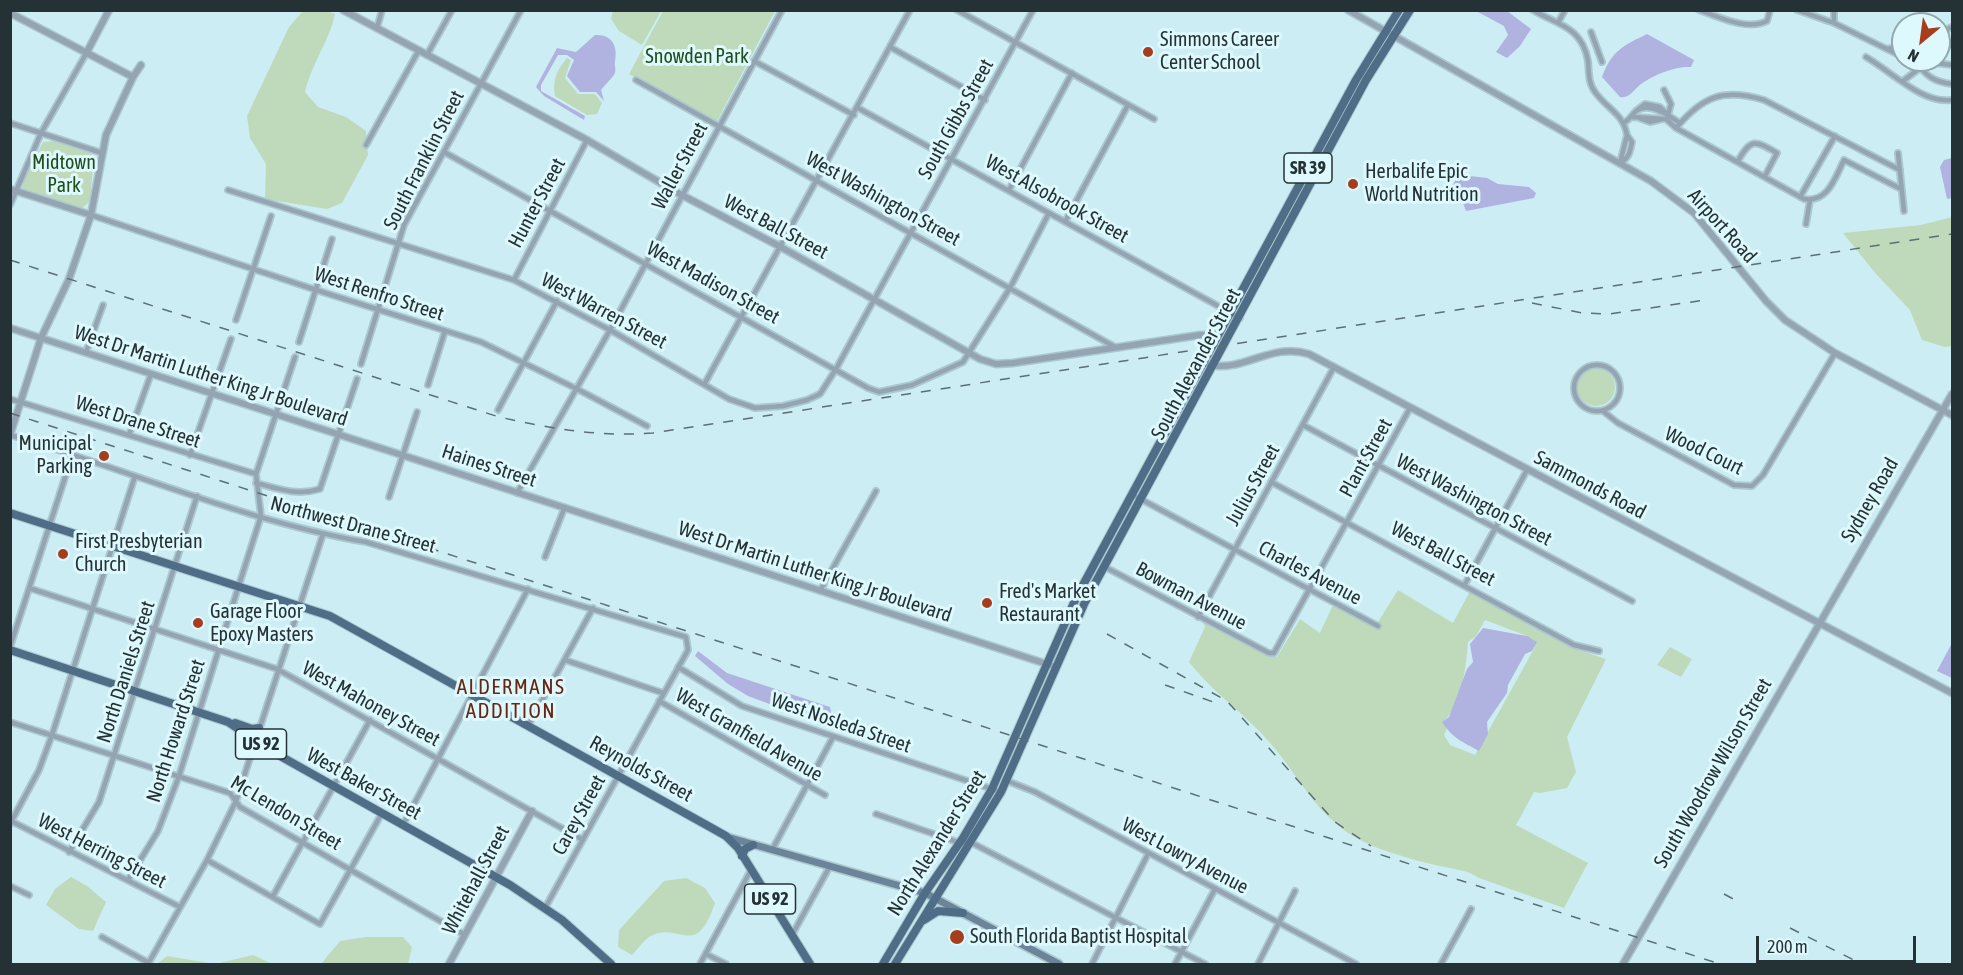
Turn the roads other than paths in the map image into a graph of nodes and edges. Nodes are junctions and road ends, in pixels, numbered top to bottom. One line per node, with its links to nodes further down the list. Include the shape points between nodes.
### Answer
1 (109, 10): 34 (street)
2 (343, 10): 23 (street, West Ball Street)
3 (382, 10): 23 (street)
4 (452, 10): 36 (street)
5 (521, 10): 47 (street, South Franklin Street)
6 (782, 10): 38 (street, Waller Street)
7 (910, 10): 28 (street)
8 (957, 10): 27 (street)
9 (1033, 10): 27 (street, South Gibbs Street)
10 (1348, 10): 24 (street, Airport Road)
11 (1399, 10): 24 (main road, South Alexander Street / SR 39)
12 (1410, 10): 26 (main road, South Alexander Street / SR 39)
13 (1533, 10): 21 (street)
14 (1565, 10): 21 (street)
15 (1699, 10): 16 (street, via 1741,24 1761,24 1767,21)
16 (1770, 10)
17 (1797, 10): 20 (street)
18 (1834, 10): 22 (street)
19 (10, 13): 34 (street)
20 (1814, 13): 22 (street)
21 (1559, 21): 35 (street, via 1573,31)
22 (1834, 22): 31 (street)
23 (377, 28): 32 (street, West Ball Street)
24 (1386, 32): 26 (street, Airport Road); 52 (main road, South Alexander Street / SR 39)
25 (1591, 32): 30 (street)
26 (1394, 37): 54 (main road, South Alexander Street / SR 39); 74 (street, Airport Road)
27 (1016, 42): 43 (street); 50 (street, South Gibbs Street)
28 (890, 47): 50 (street); 55 (street)
29 (1891, 48): 31 (street)
30 (1596, 49): 35 (street); 39 (street)
31 (1887, 49): 33 (street)
32 (419, 50): 36 (street, West Ball Street); 68 (street)
33 (1891, 51)
34 (87, 52): 44 (street); 65 (street)
35 (1585, 52): 60 (street, via 1594,91)
36 (427, 54): 47 (street, West Ball Street)
37 (1866, 57): 46 (street)
38 (753, 61): 56 (street); 63 (street, Waller Street)
39 (1602, 62)
40 (141, 65): 44 (street)
41 (1915, 72): 46 (street)
42 (1925, 72): 48 (street, via 1937,83)
43 (1072, 73): 53 (street); 83 (street)
44 (133, 77): 70 (street, via 114,115)
45 (636, 80): 63 (street, West Washington Street)
46 (1903, 81): 51 (street, via 1926,98 1939,102)
47 (480, 82): 67 (street, West Ball Street); 69 (street, South Franklin Street)
48 (1953, 84)
49 (1664, 90): 58 (street, via 1671,104)
50 (985, 100): 72 (street, South Gibbs Street)
51 (1953, 100)
52 (1344, 102): 54 (main road); 76 (main road, South Alexander Street / SR 39)
53 (1128, 105): 59 (street); 93 (street)
54 (1352, 106): 79 (main road, South Alexander Street / SR 39)
55 (858, 108): 56 (street); 72 (street, West Alsobrook Street)
56 (854, 115): 78 (street)
57 (1635, 116): 58 (street); 58 (street, via 1646,104 1660,107); 60 (street)
58 (1667, 116): 62 (street); 64 (street)
59 (1154, 119)
60 (1625, 122): 74 (street, via 1632,142 1626,159)
61 (10, 123): 65 (street)
62 (1680, 123): 64 (street); 66 (street, via 1708,99 1746,95 1764,100)
63 (719, 125): 78 (street, West Washington Street); 84 (street, Waller Street)
64 (1676, 128): 73 (street)
65 (41, 133): 70 (street); 80 (street)
66 (1834, 136): 75 (street); 85 (street)
67 (588, 140): 84 (street, West Ball Street); 88 (street, Hunter Street)
68 (366, 145)
69 (444, 152): 88 (street, West Madison Street); 98 (street, South Franklin Street, via 404,225)
70 (102, 153): 91 (street)
71 (1898, 153): 75 (street)
72 (952, 158): 83 (street, West Alsobrook Street); 95 (street, South Gibbs Street)
73 (1738, 161): 77 (street); 77 (street, via 1747,146 1754,142 1763,145 1777,153)
74 (1620, 163): 124 (street, Airport Road, via 1694,213 1766,301 1803,333)
75 (1900, 170): 81 (street)
76 (1304, 176): 79 (main road); 96 (main road, South Alexander Street / SR 39)
77 (1765, 176): 85 (street)
78 (817, 180): 95 (street, West Washington Street); 100 (street)
79 (1312, 180): 99 (main road, South Alexander Street / SR 39)
80 (13, 189): 87 (street); 91 (street)
81 (1901, 189): 86 (street, via 1844,160 1828,190); 89 (street)
82 (228, 190): 98 (street, West Warren Street)
83 (1009, 190): 90 (street, West Alsobrook Street)
84 (681, 194): 100 (street, West Ball Street); 101 (street, Waller Street)
85 (1800, 197): 86 (street)
86 (1810, 200): 94 (street)
87 (10, 205)
88 (551, 210): 101 (street, West Madison Street); 103 (street, Hunter Street)
89 (1904, 211)
90 (1049, 213): 93 (street, West Alsobrook Street); 104 (street)
91 (91, 215): 102 (street, West Renfro Street); 118 (street, via 69,279)
92 (271, 216): 102 (street)
93 (1065, 222): 110 (street, West Alsobrook Street)
94 (1806, 224)
95 (911, 232): 104 (street, West Washington Street); 106 (street, South Gibbs Street)
96 (1270, 238): 99 (main road); 110 (main road, South Alexander Street / SR 39)
97 (332, 239): 105 (street)
98 (399, 243): 103 (street, West Warren Street); 109 (street, South Franklin Street)
99 (1279, 243): 112 (main road, South Alexander Street / SR 39)
100 (779, 246): 106 (street, West Ball Street); 111 (street)
101 (646, 263): 111 (street, West Madison Street); 115 (street, Waller Street)
102 (254, 268): 105 (street, West Renfro Street); 113 (street)
103 (514, 280): 107 (street, West Warren Street)
104 (1010, 288): 121 (street, West Washington Street); 123 (street)
105 (316, 290): 109 (street, West Renfro Street); 120 (street)
106 (873, 299): 123 (street, West Ball Street); 131 (street, South Gibbs Street)
107 (557, 301): 115 (street, West Warren Street); 126 (street)
108 (103, 305): 122 (street)
109 (377, 308): 116 (street, West Renfro Street); 127 (street, South Franklin Street)
110 (1232, 313): 112 (street, West Alsobrook Street); 117 (main road, South Alexander Street / SR 39)
111 (742, 316): 131 (street, West Madison Street); 134 (street)
112 (1240, 318): 129 (main road, South Alexander Street / SR 39)
113 (236, 320)
114 (10, 328): 118 (street, West Dr Martin Luther King Jr Boulevard)
115 (610, 330): 134 (street, West Warren Street); 136 (street, Waller Street)
116 (445, 331): 126 (street, West Renfro Street, via 481,342); 135 (street)
117 (1219, 335): 121 (street, West Ball Street); 128 (main road, South Alexander Street / SR 39)
118 (41, 338): 122 (street, West Dr Martin Luther King Jr Boulevard); 140 (street)
119 (231, 339): 137 (street)
120 (299, 342)
121 (1115, 347): 123 (street, West Ball Street, via 996,364)
122 (86, 352): 132 (street, West Dr Martin Luther King Jr Boulevard)
123 (970, 353): 131 (street, West Madison Street, via 963,362 938,376 879,392)
124 (1835, 353): 142 (street, Airport Road); 144 (street, Wood Court, via 1763,475 1752,486 1734,485 1618,423)
125 (295, 357): 146 (street)
126 (524, 363): 136 (street, West Renfro Street); 143 (street)
127 (361, 364)
128 (1204, 364): 129 (street, Sammonds Road); 164 (main road, South Alexander Street / SR 39)
129 (1214, 366): 130 (street, Sammonds Road, via 1287,349 1309,354); 167 (main road, South Alexander Street / SR 39)
130 (1334, 367): 141 (street, Sammonds Road); 148 (street, Julius Street)
131 (836, 369): 134 (street, West Warren Street, via 820,394 783,406 755,408 729,399)
132 (151, 374): 137 (street, West Dr Martin Luther King Jr Boulevard); 151 (street)
133 (357, 379): 152 (street)
134 (705, 383)
135 (428, 385)
136 (577, 389): 149 (street, West Renfro Street); 163 (street, Waller Street)
137 (210, 393): 146 (street, West Dr Martin Luther King Jr Boulevard); 153 (street)
138 (1953, 394): 142 (street, Sydney Road)
139 (10, 399): 140 (street, West Drane Street)
140 (21, 402): 150 (street); 151 (street, West Drane Street)
141 (1410, 408): 156 (street, Plant Street); 157 (street, Sammonds Road)
142 (1942, 409): 147 (street, Airport Road); 192 (street, Sydney Road)
143 (498, 410)
144 (1603, 411): 144 (street, Wood Court, via 1588,410 1574,394 1575,379 1593,365 1608,368 1619,380 1619,396)
145 (417, 412): 154 (street)
146 (274, 414): 152 (street, West Dr Martin Luther King Jr Boulevard); 158 (street)
147 (1953, 415)
148 (1302, 425): 156 (street, West Washington Street); 160 (street, Julius Street)
149 (647, 426)
150 (10, 435): 155 (street, Northwest Drane Street)
151 (129, 435): 153 (street, West Drane Street)
152 (338, 435): 154 (street, West Dr Martin Luther King Jr Boulevard); 161 (street, via 320,489 303,494)
153 (190, 455): 158 (street, West Drane Street)
154 (402, 455): 163 (street, Haines Street); 166 (street)
155 (72, 456): 159 (street, Northwest Drane Street); 172 (street)
156 (1378, 466): 171 (street, Plant Street); 173 (street, West Washington Street)
157 (1527, 470): 173 (street); 192 (street, Sammonds Road)
158 (256, 474): 161 (street)
159 (135, 476): 165 (street, Northwest Drane Street); 175 (street)
160 (1271, 482): 171 (street, West Ball Street); 176 (street, Julius Street)
161 (256, 483): 170 (street)
162 (876, 491): 186 (street)
163 (518, 493): 168 (street, Haines Street)
164 (1133, 495): 167 (street, Charles Avenue); 178 (main road, South Alexander Street / SR 39)
165 (197, 496): 170 (street, Northwest Drane Street); 179 (street, North Daniels Street)
166 (389, 497)
167 (1142, 500): 176 (street, Charles Avenue); 180 (main road, South Alexander Street / SR 39)
168 (564, 509): 177 (street); 186 (street, West Dr Martin Luther King Jr Boulevard)
169 (10, 513): 172 (main road, Reynolds Street / US 92)
170 (261, 516): 174 (street, Northwest Drane Street); 182 (street, North Howard Street)
171 (1348, 522): 181 (street, West Ball Street); 185 (street, Plant Street)
172 (51, 525): 175 (main road, Reynolds Street / US 92); 183 (street)
173 (1494, 528): 181 (street); 187 (street, West Washington Street)
174 (323, 534): 184 (street, Northwest Drane Street, via 366,542); 188 (street)
175 (114, 544): 179 (main road, Reynolds Street / US 92); 189 (street)
176 (1235, 549): 185 (street, Charles Avenue); 191 (street, Julius Street)
177 (545, 557)
178 (1096, 562): 180 (street, Bowman Avenue); 201 (main road, South Alexander Street / SR 39)
179 (176, 565): 182 (main road, Reynolds Street / US 92); 194 (street, North Daniels Street)
180 (1105, 567): 191 (street, Bowman Avenue); 203 (main road, South Alexander Street / SR 39)
181 (1465, 584): 198 (street, West Ball Street, via 1574,645)
182 (239, 585): 188 (main road, Reynolds Street / US 92); 197 (street, North Howard Street)
183 (29, 588): 189 (street, West Mahoney Street); 196 (street)
184 (528, 589): 190 (street, Northwest Drane Street); 209 (street)
185 (1311, 590): 193 (street, Charles Avenue); 199 (street, Plant Street)
186 (820, 591): 201 (street, West Dr Martin Luther King Jr Boulevard)
187 (1632, 601)
188 (301, 606): 204 (street); 209 (main road, Reynolds Street / US 92, via 340,621)
189 (93, 608): 194 (street, West Mahoney Street); 205 (street)
190 (593, 608): 195 (street, Northwest Drane Street, via 679,633); 200 (street)
191 (1198, 617): 199 (street, Bowman Avenue)
192 (1817, 624): 208 (street, Sammonds Road); 289 (street, South Woodrow Wilson Street)
193 (1378, 626)
194 (156, 629): 197 (street, West Mahoney Street); 206 (street, North Daniels Street)
195 (688, 642): 202 (street, Carey Street)
196 (10, 649): 205 (main road, West Baker Street / US 92)
197 (218, 649): 204 (street, West Mahoney Street); 211 (street, North Howard Street)
198 (1599, 651)
199 (1274, 653)
200 (565, 660): 207 (street, West Granfield Avenue); 215 (street)
201 (1047, 664): 203 (street, West Dr Martin Luther King Jr Boulevard); 219 (main road, South Alexander Street / SR 39)
202 (678, 667): 207 (street, Carey Street); 218 (street, West Nosleda Street, via 742,706)
203 (1056, 667): 221 (main road, South Alexander Street / SR 39)
204 (277, 669): 212 (street, West Mahoney Street); 216 (street)
205 (72, 671): 206 (main road, West Baker Street / US 92); 217 (street)
206 (135, 691): 211 (main road, West Baker Street / US 92); 222 (street, North Daniels Street)
207 (663, 693): 210 (street, Carey Street)
208 (1953, 693)
209 (473, 695): 215 (main road, Reynolds Street / US 92); 223 (street)
210 (659, 701): 225 (street, Carey Street); 229 (street, West Granfield Avenue)
211 (198, 711): 214 (main road, West Baker Street / US 92); 224 (street, North Howard Street)
212 (370, 720): 223 (street, West Mahoney Street); 228 (street)
213 (10, 722): 217 (street, Mc Lendon Street)
214 (228, 722): 216 (main road, US 92); 220 (main road, West Baker Street / US 92)
215 (528, 726): 225 (main road, Reynolds Street / US 92)
216 (259, 728): 220 (street)
217 (52, 735): 222 (street, Mc Lendon Street); 237 (street, via 39,770)
218 (833, 737): 229 (street); 230 (street, West Nosleda Street)
219 (1016, 737): 226 (main road, North Alexander Street / SR 39)
220 (255, 739): 228 (main road, West Baker Street / US 92); 233 (street)
221 (1026, 740): 227 (main road, North Alexander Street / SR 39)
222 (115, 755): 224 (street, Mc Lendon Street); 246 (street, North Daniels Street, via 99,802)
223 (438, 759): 234 (street, West Mahoney Street); 238 (street)
224 (179, 776): 233 (street, Mc Lendon Street, via 230,793); 254 (street, North Howard Street, via 158,831)
225 (618, 776): 239 (main road, Reynolds Street / US 92); 240 (street, Carey Street)
226 (998, 777): 227 (street, West Lowry Avenue); 230 (main road, North Alexander Street / SR 39)
227 (1007, 781): 231 (main road, North Alexander Street / SR 39); 247 (street, West Lowry Avenue, via 1035,792)
228 (334, 786): 235 (main road, West Baker Street / US 92); 241 (street)
229 (805, 786): 232 (street, West Granfield Avenue); 245 (street)
230 (992, 789): 231 (street, West Nosleda Street); 242 (main road, North Alexander Street / SR 39)
231 (1001, 792): 243 (main road, North Alexander Street / SR 39)
232 (825, 795)
233 (236, 801): 241 (street, Mc Lendon Street, via 240,807); 249 (street)
234 (532, 811): 240 (street, West Mahoney Street); 253 (street, Whitehall Street)
235 (382, 813): 238 (main road, West Baker Street / US 92); 251 (street)
236 (876, 814): 242 (street)
237 (11, 822): 246 (street, West Herring Street)
238 (403, 825): 253 (main road, West Baker Street / US 92)
239 (726, 836): 244 (main road, Reynolds Street); 248 (main road, US 92)
240 (583, 840): 263 (street, Carey Street)
241 (303, 842): 251 (street, Mc Lendon Street); 260 (street)
242 (960, 843): 243 (street); 258 (main road, North Alexander Street / SR 39)
243 (972, 843): 261 (main road, North Alexander Street / SR 39); 266 (street)
244 (753, 846): 245 (main road, Reynolds Street); 248 (main road)
245 (772, 850): 250 (main road, Reynolds Street)
246 (69, 852): 254 (street, West Herring Street)
247 (1148, 854): 256 (street, West Lowry Avenue); 266 (street)
248 (742, 855): 252 (main road, US 92)
249 (207, 860): 260 (street); 262 (street)
250 (830, 866): 258 (main road, Reynolds Street); 270 (street)
251 (352, 870): 260 (street, via 320,924); 269 (street, Mc Lendon Street)
252 (751, 870): 270 (main road, US 92); 273 (street)
253 (496, 876): 263 (main road, West Baker Street / US 92); 269 (street, Whitehall Street)
254 (129, 880): 262 (street, West Herring Street)
255 (10, 886): 259 (street)
256 (1215, 889): 267 (street, West Lowry Avenue); 272 (street)
257 (1295, 891): 267 (street)
258 (925, 892): 261 (main road, Reynolds Street); 280 (main road, North Alexander Street / SR 39)
259 (29, 895)
260 (273, 896)
261 (935, 897): 265 (main road, Reynolds Street); 268 (main road, North Alexander Street / SR 39)
262 (180, 907): 274 (street)
263 (545, 908): 276 (main road, West Baker Street / US 92)
264 (1471, 909): 288 (street)
265 (963, 913): 268 (main road, via 938,911); 282 (main road, Reynolds Street)
266 (1117, 917): 272 (street); 283 (street)
267 (1279, 924): 286 (street); 287 (street, West Lowry Avenue)
268 (916, 928): 281 (main road, North Alexander Street / SR 39)
269 (465, 935): 275 (street, Whitehall Street)
270 (792, 935): 279 (main road, US 92)
271 (102, 937): 274 (street)
272 (1182, 952): 284 (street); 285 (street)
273 (706, 954): 277 (street); 278 (street)
274 (148, 964)
275 (449, 964)
276 (611, 964)
277 (700, 964)
278 (726, 964)
279 (810, 964)
280 (883, 964)
281 (895, 964)
282 (1059, 964)
283 (1092, 964)
284 (1175, 964)
285 (1205, 964)
286 (1258, 964)
287 (1352, 964)
288 (1440, 964)
289 (1623, 964)

